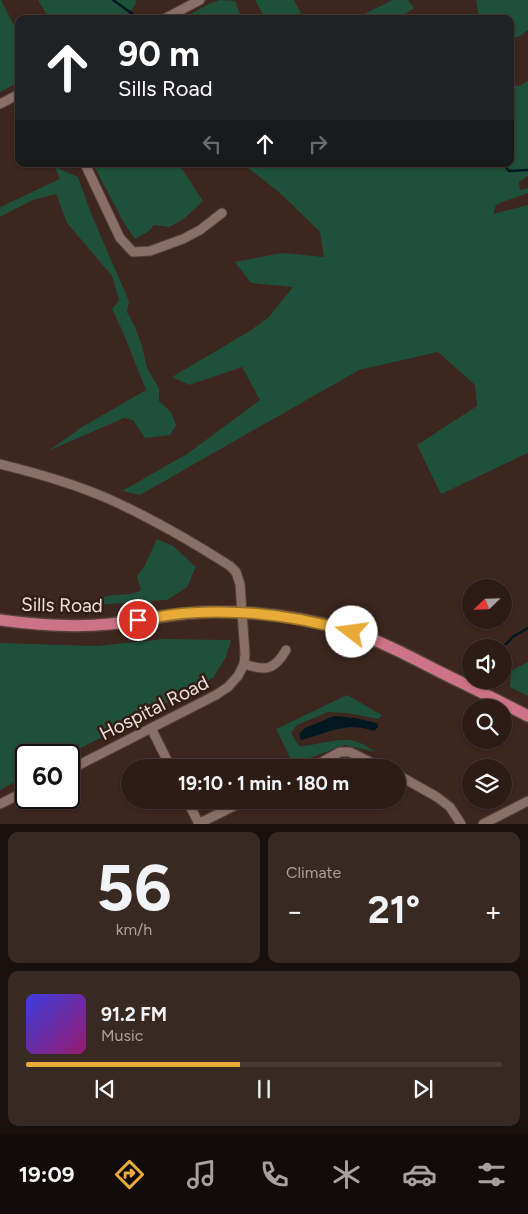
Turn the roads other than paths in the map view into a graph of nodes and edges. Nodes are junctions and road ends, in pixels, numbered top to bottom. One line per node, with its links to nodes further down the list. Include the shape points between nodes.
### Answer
1 (200, 0): 2 (street)
2 (172, 15)
3 (15, 96): 4 (street)
4 (0, 104)
5 (86, 167): 6 (street, via 120,238 133,252 150,251 183,239)
6 (222, 212)
7 (0, 464): 8 (street, via 108,499 152,519 225,563 238,575)
8 (242, 612): 9 (main road, Sills Road, via 186,613 92,625); 11 (street); 12 (main road, Sills Road, via 299,618 352,632 409,656)
9 (0, 620)
10 (286, 650): 11 (street, via 275,665 266,669)
11 (244, 664): 13 (street, Hospital Road, via 228,688)
12 (528, 716)
13 (151, 728): 14 (street); 17 (street, Hospital Road)
14 (166, 759)
15 (327, 759): 16 (street, via 340,752 350,752)
16 (364, 759)
17 (80, 764)
18 (406, 780): 25 (street, via 450,807)
19 (15, 796): 21 (street)
20 (528, 801): 26 (street)
21 (0, 804)
22 (191, 809): 24 (street)
23 (228, 809): 24 (street)
24 (198, 824)
25 (461, 824)
26 (483, 824)

